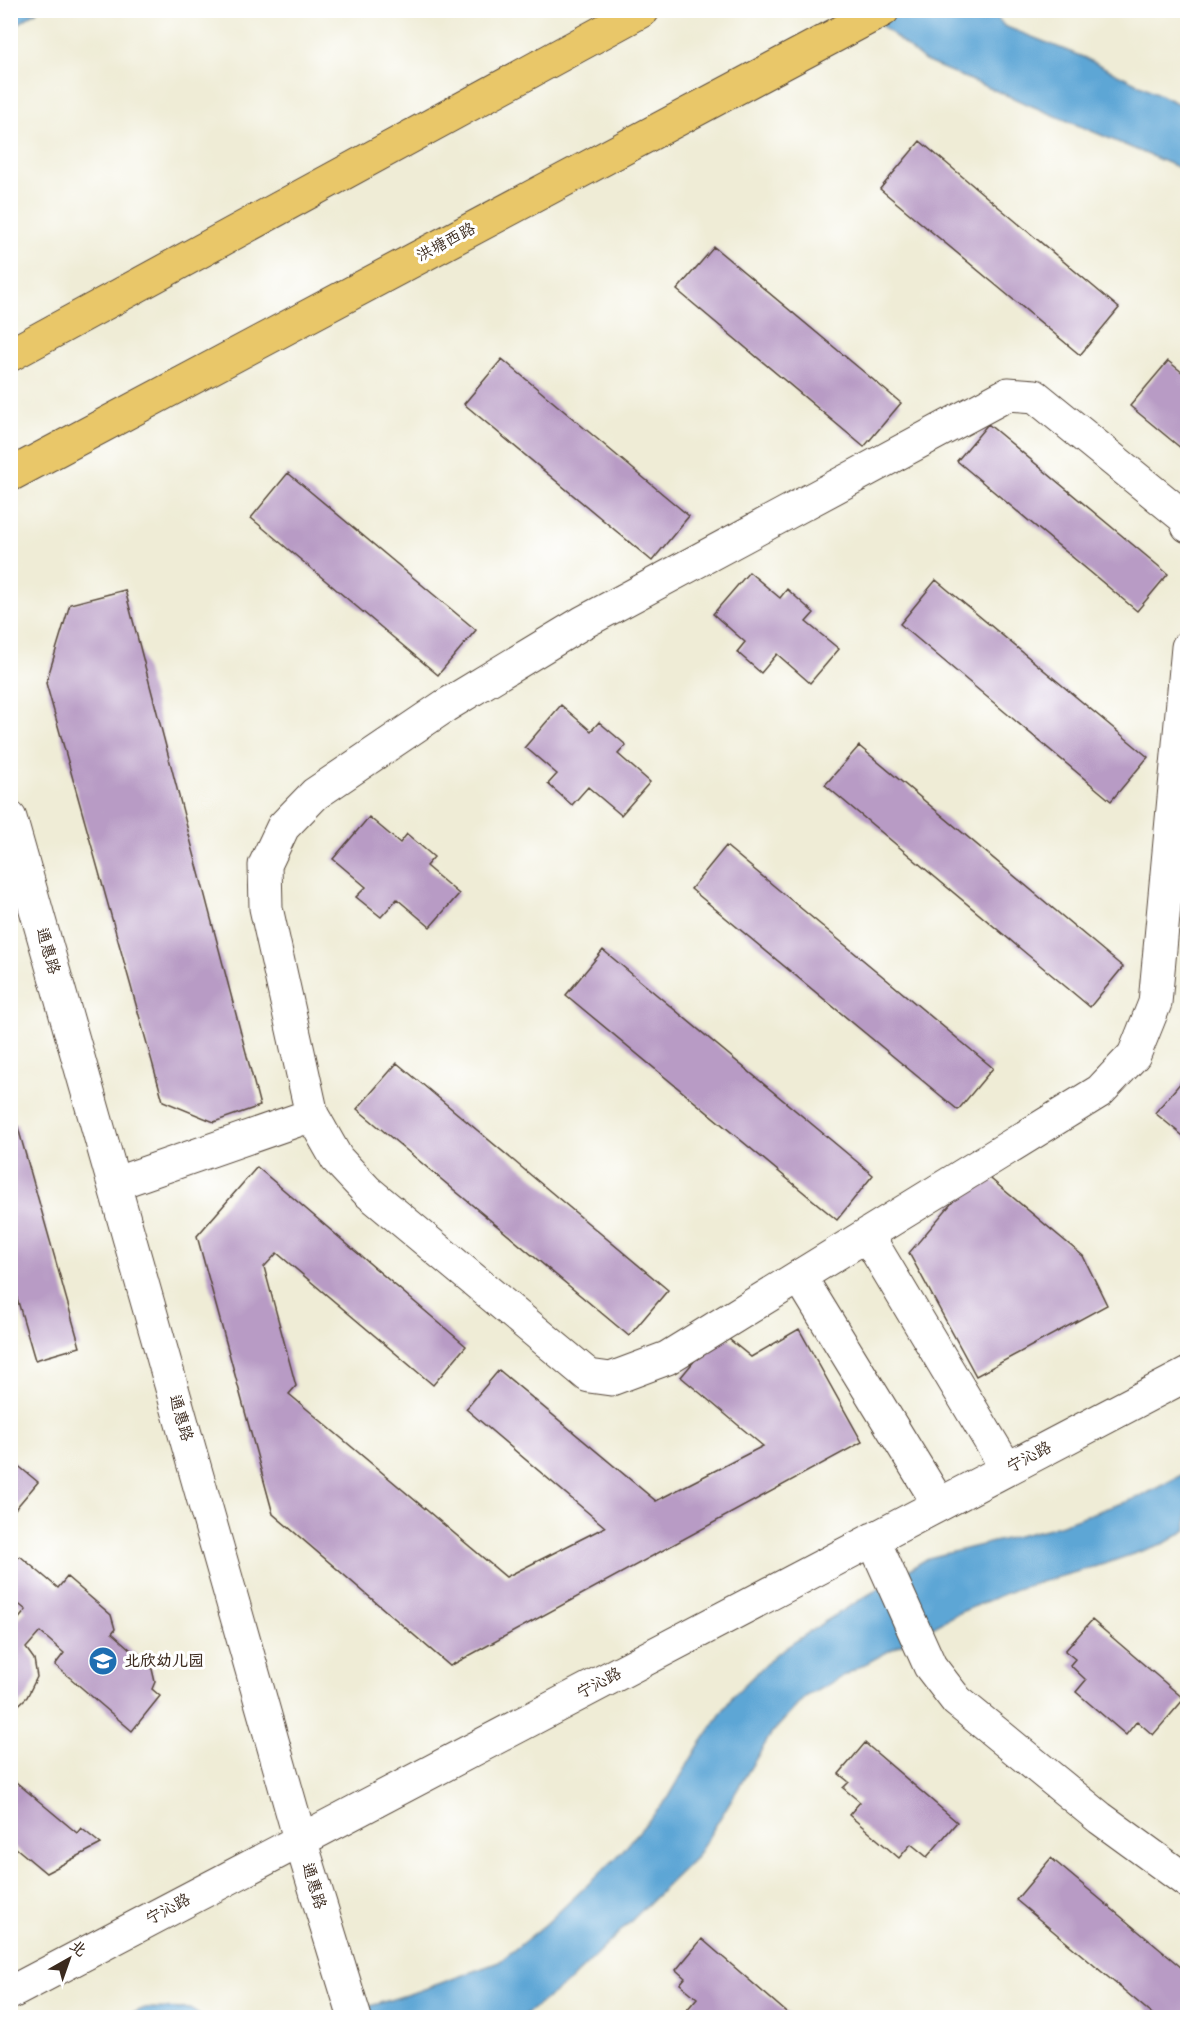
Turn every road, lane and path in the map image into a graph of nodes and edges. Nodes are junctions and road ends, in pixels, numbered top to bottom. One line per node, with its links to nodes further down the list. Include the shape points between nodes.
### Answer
1 (643, 10): 3 (main road)
2 (883, 10): 4 (main road, 洪塘西路)
3 (10, 355)
4 (10, 476)
5 (1188, 526): 8 (street, via 1185,518 1035,396 1008,394 582,623 445,706 315,794 283,827 265,865 266,908)
6 (1188, 648): 10 (street, via 1155,1003 1134,1055 1100,1091)
7 (10, 818): 9 (street, 通惠路)
8 (312, 1115): 9 (street); 11 (street, via 337,1159 367,1191 588,1376 611,1378 667,1358)
9 (114, 1184): 16 (street, 通惠路)
10 (867, 1235): 11 (street); 13 (street)
11 (800, 1277): 14 (street)
12 (1188, 1374): 13 (street, 宁沁路)
13 (1007, 1469): 14 (street, 宁沁路)
14 (939, 1504): 15 (street, 宁沁路)
15 (873, 1539): 16 (street, 宁沁路); 17 (street, via 930,1666 957,1701 1100,1818)
16 (300, 1839): 18 (street, 宁沁路); 19 (street, 通惠路)
17 (1188, 1882)
18 (10, 1993)
19 (356, 2018)

